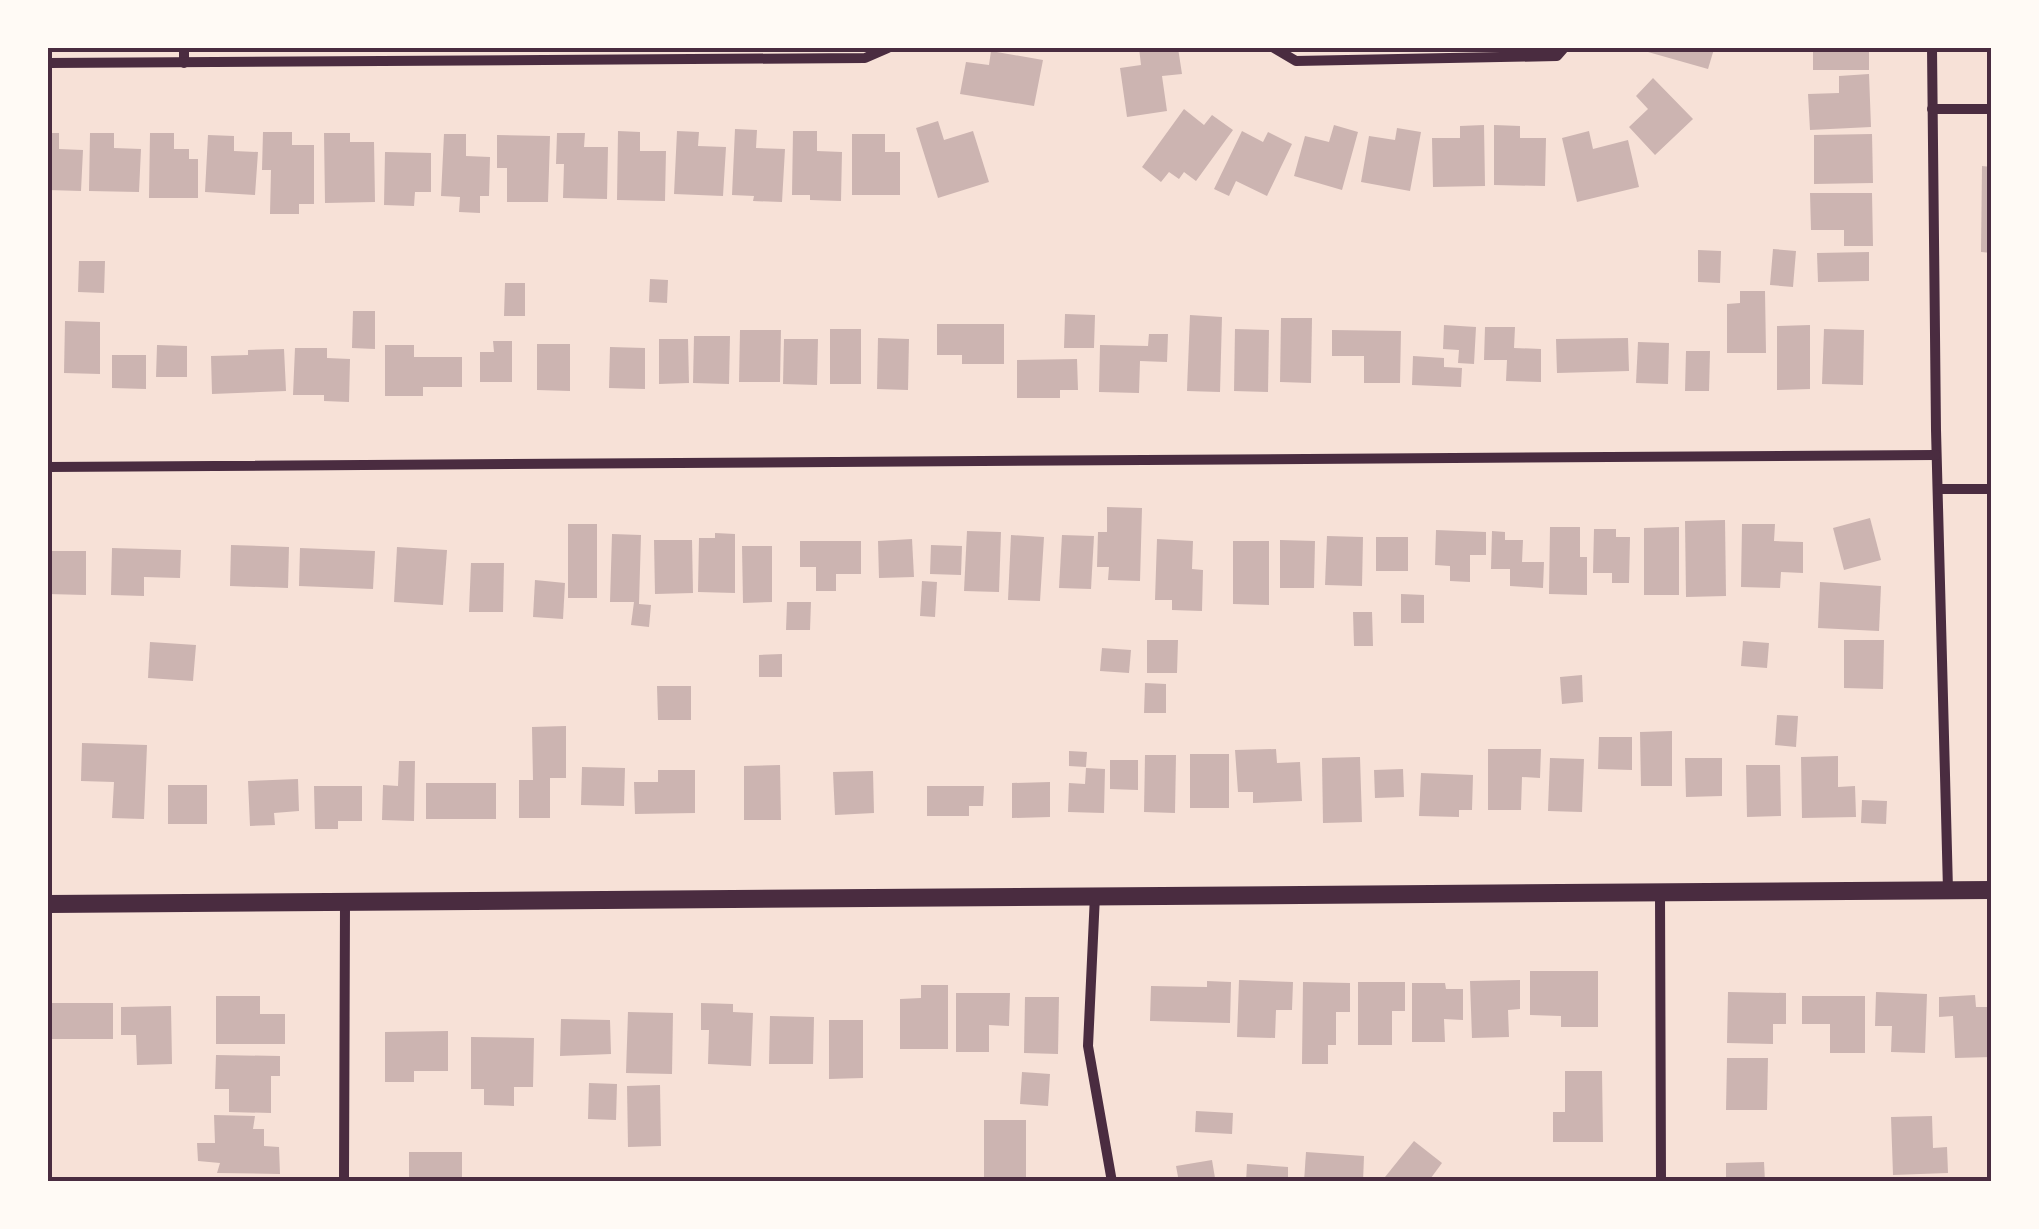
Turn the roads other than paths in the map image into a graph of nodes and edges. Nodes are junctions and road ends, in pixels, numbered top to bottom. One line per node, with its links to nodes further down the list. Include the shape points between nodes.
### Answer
1 (184, 48): 9 (street)
2 (545, 48): 7 (street)
3 (888, 48): 7 (street, via 865,58)
4 (1274, 48): 5 (street, via 1296,61 1556,56)
5 (1564, 48)
6 (1932, 48): 10 (street)
7 (546, 61): 9 (street)
8 (48, 63): 9 (street)
9 (184, 63)
10 (1932, 109): 11 (street); 12 (street)
11 (1992, 109)
12 (1936, 455): 13 (street); 14 (street)
13 (48, 467)
14 (1938, 489): 15 (street); 16 (street)
15 (1992, 489)
16 (1948, 890): 17 (main road); 18 (main road)
17 (1992, 890)
18 (1660, 892): 19 (main road); 24 (street)
19 (1096, 894): 20 (main road); 23 (street, via 1088,1046)
20 (344, 903): 21 (main road); 22 (street)
21 (48, 904)
22 (344, 1182)
23 (1112, 1182)
24 (1662, 1182)

